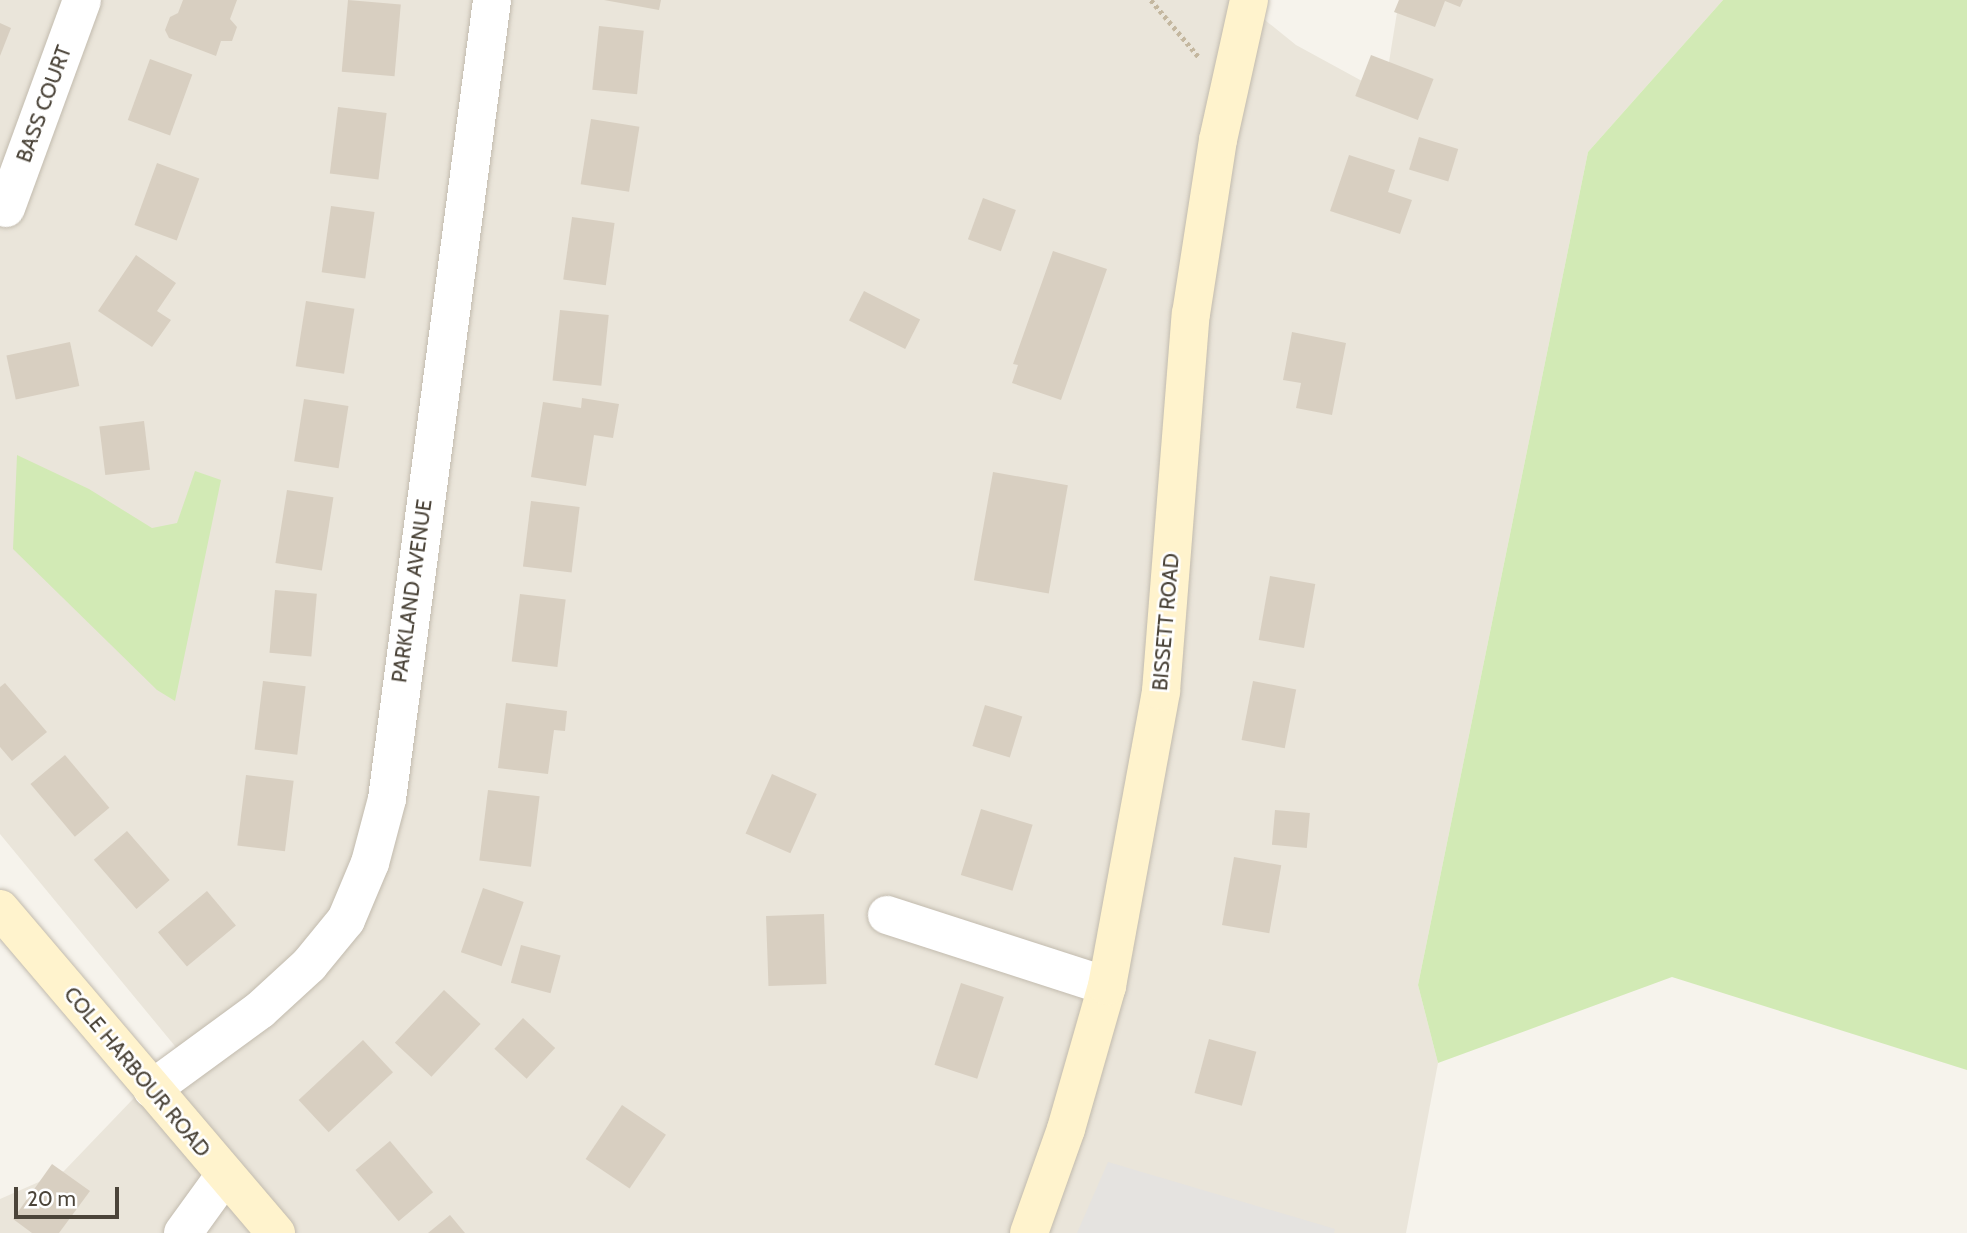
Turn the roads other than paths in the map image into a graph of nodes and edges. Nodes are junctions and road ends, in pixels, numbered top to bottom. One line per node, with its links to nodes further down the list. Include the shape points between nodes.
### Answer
1 (82, 0): 4 (street, BASS COURT)
2 (492, 0): 8 (street, PARKLAND AVENUE, via 387,799 370,863 346,920 309,965 260,1010)
3 (1249, 0): 7 (main road, BISSETT ROAD, via 1227,90 1191,314 1161,691)
4 (6, 208)
5 (0, 909): 8 (main road, COLE HARBOUR ROAD)
6 (887, 915): 7 (street)
7 (1107, 986): 12 (main road, BISSETT ROAD, via 1066,1129)
8 (152, 1089): 9 (main road, COLE HARBOUR ROAD)
9 (225, 1175): 10 (street); 11 (main road, COLE HARBOUR ROAD)
10 (183, 1233)
11 (276, 1233)
12 (1029, 1233)

